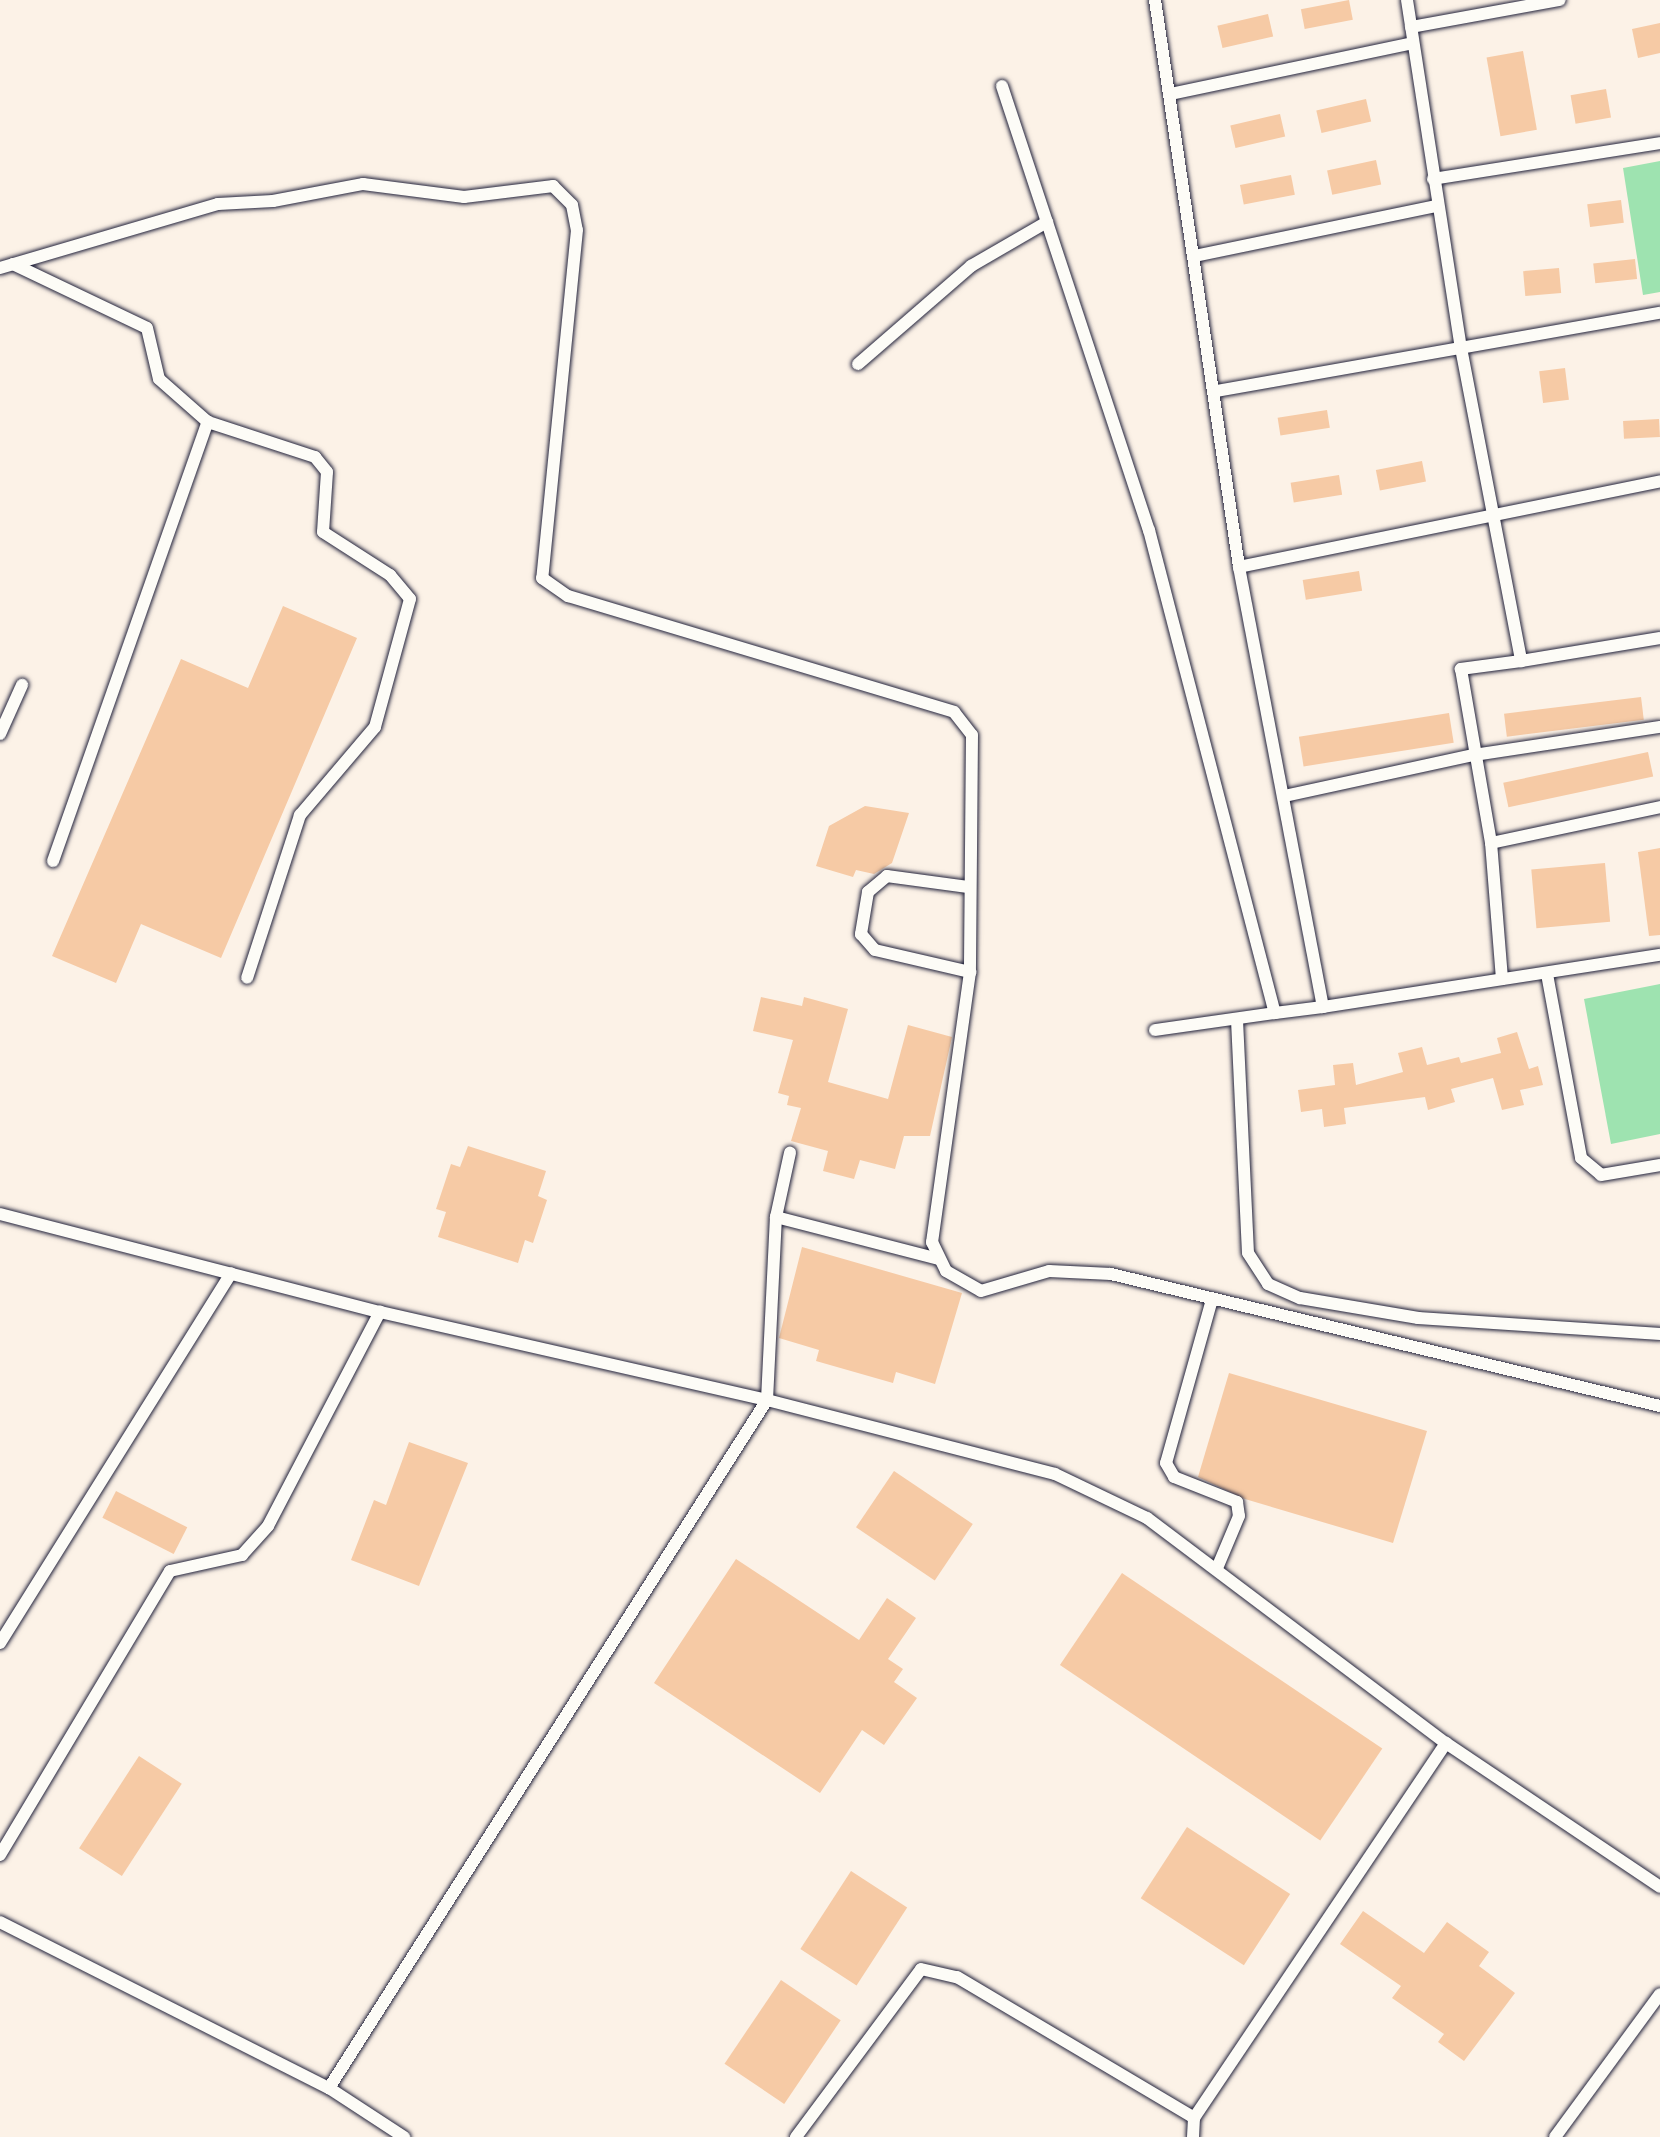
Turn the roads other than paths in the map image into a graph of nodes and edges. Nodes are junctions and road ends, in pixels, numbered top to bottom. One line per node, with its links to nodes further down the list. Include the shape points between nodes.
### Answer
1 (1155, 0): 7 (lane)
2 (1407, 0): 4 (lane)
3 (1555, 0): 4 (lane)
4 (1411, 27): 5 (lane)
5 (1413, 43): 7 (lane); 9 (lane)
6 (1002, 86): 11 (lane)
7 (1171, 94): 12 (lane)
8 (1660, 143): 9 (lane)
9 (1433, 179): 10 (lane)
10 (1437, 206): 12 (lane); 15 (lane)
11 (1047, 222): 16 (lane, via 971,266); 39 (lane, via 1149,530)
12 (1195, 256): 17 (lane)
13 (6, 266): 18 (lane, via 147,328 159,379); 32 (lane, via 218,204 363,184 464,197 553,186 572,205 577,230 542,578 568,596 954,712 967,724 975,759)
14 (1660, 313): 15 (lane)
15 (1461, 348): 17 (lane); 20 (lane)
16 (858, 364)
17 (1216, 391): 21 (lane)
18 (208, 422): 31 (lane); 36 (lane, via 315,457 327,472 323,532 390,575 410,599 375,727 300,815)
19 (1660, 481): 20 (lane)
20 (1491, 511): 21 (lane); 23 (lane)
21 (1239, 567): 28 (lane)
22 (1660, 638): 23 (lane)
23 (1521, 661): 27 (lane, via 1461,669)
24 (22, 685): 26 (lane)
25 (1660, 727): 27 (lane)
26 (0, 734)
27 (1474, 755): 28 (lane); 30 (lane)
28 (1284, 796): 38 (lane)
29 (1660, 807): 30 (lane)
30 (1491, 843): 37 (lane)
31 (53, 861)
32 (968, 887): 34 (lane); 34 (lane, via 887,876 868,892 861,934 875,950)
33 (1660, 955): 35 (lane)
34 (970, 972): 46 (lane, via 934,1201 932,1242)
35 (1547, 974): 37 (lane); 43 (lane, via 1587,1167 1610,1175)
36 (247, 978)
37 (1502, 979): 38 (lane)
38 (1323, 1007): 39 (lane)
39 (1275, 1013): 40 (lane)
40 (1237, 1020): 41 (lane); 50 (lane, via 1248,1253 1268,1284 1300,1298 1418,1318)
41 (1155, 1030)
42 (790, 1153): 45 (lane)
43 (1660, 1165)
44 (0, 1214): 47 (lane)
45 (776, 1217): 46 (lane); 51 (lane)
46 (938, 1259): 48 (lane, via 963,1286 981,1291 1049,1271 1076,1270)
47 (231, 1273): 49 (lane); 54 (lane)
48 (1211, 1303): 52 (lane); 53 (lane, via 1166,1463 1174,1477 1237,1502 1239,1516)
49 (380, 1312): 51 (lane); 56 (lane, via 262,1534 242,1555 170,1571)
50 (1660, 1334)
51 (767, 1400): 53 (lane, via 1055,1474 1147,1518); 60 (lane)
52 (1660, 1406)
53 (1218, 1566): 55 (lane)
54 (0, 1643)
55 (1446, 1743): 57 (lane); 61 (lane)
56 (0, 1855)
57 (1660, 1887)
58 (0, 1922): 60 (lane)
59 (1660, 1994): 65 (lane)
60 (329, 2088): 62 (lane)
61 (1194, 2118): 63 (lane, via 957,1977 921,1969); 64 (lane)
62 (404, 2137)
63 (796, 2137)
64 (1193, 2137)
65 (1555, 2137)

